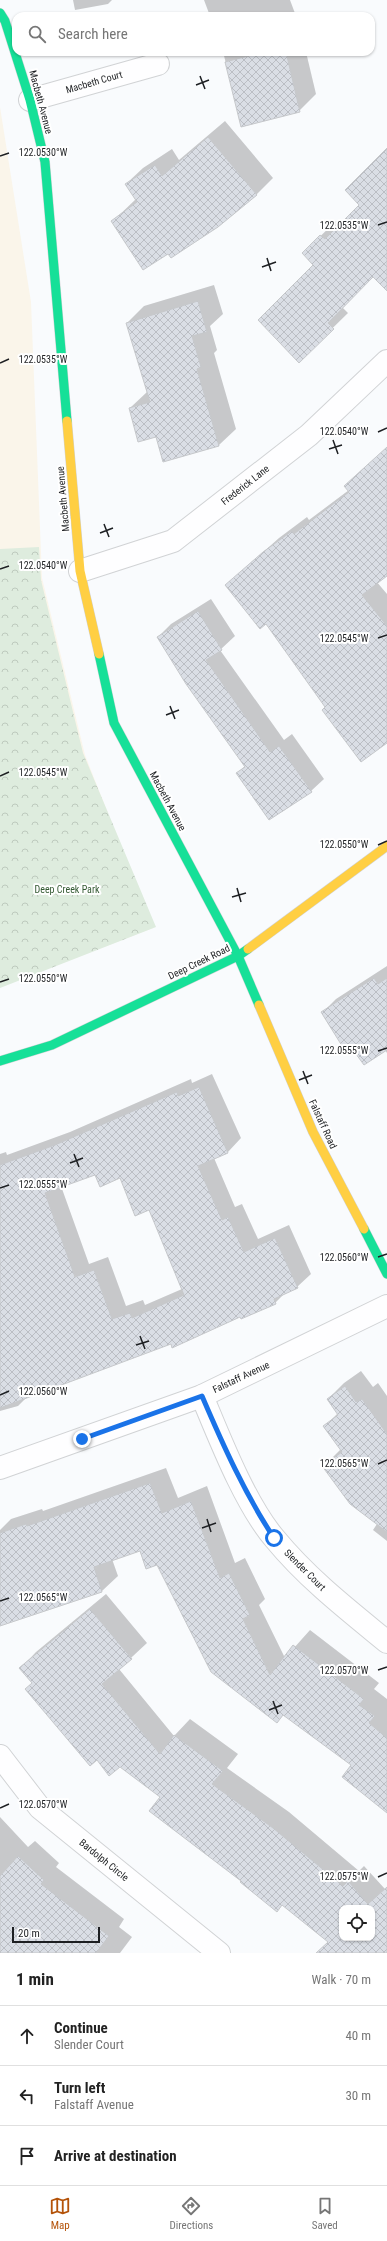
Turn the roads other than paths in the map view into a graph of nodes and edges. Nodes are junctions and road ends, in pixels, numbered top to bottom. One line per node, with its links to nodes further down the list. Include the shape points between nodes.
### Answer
1 (0, 13): 2 (street, Macbeth Avenue)
2 (12, 43)
3 (16, 56): 5 (street, Macbeth Avenue)
4 (158, 64): 5 (street, Macbeth Court)
5 (30, 100): 7 (street, Macbeth Avenue, via 45,162)
6 (387, 361): 7 (street, Frederick Lane, via 309,435 173,541)
7 (80, 570): 9 (street, Macbeth Avenue, via 114,723)
8 (387, 846): 9 (street, Deep Creek Road)
9 (238, 956): 10 (street, Deep Creek Road, via 52,1045); 11 (street, Falstaff Road, via 313,1132)
10 (0, 1061)
11 (387, 1274)
12 (387, 1306): 13 (street, Falstaff Avenue)
13 (202, 1396): 14 (street, Falstaff Avenue); 15 (street, Slender Court, via 255,1510 274,1538 316,1584)
14 (0, 1468)
15 (387, 1642)
16 (0, 1756): 17 (street, Bardolph Circle, via 40,1808)
17 (219, 1953)

